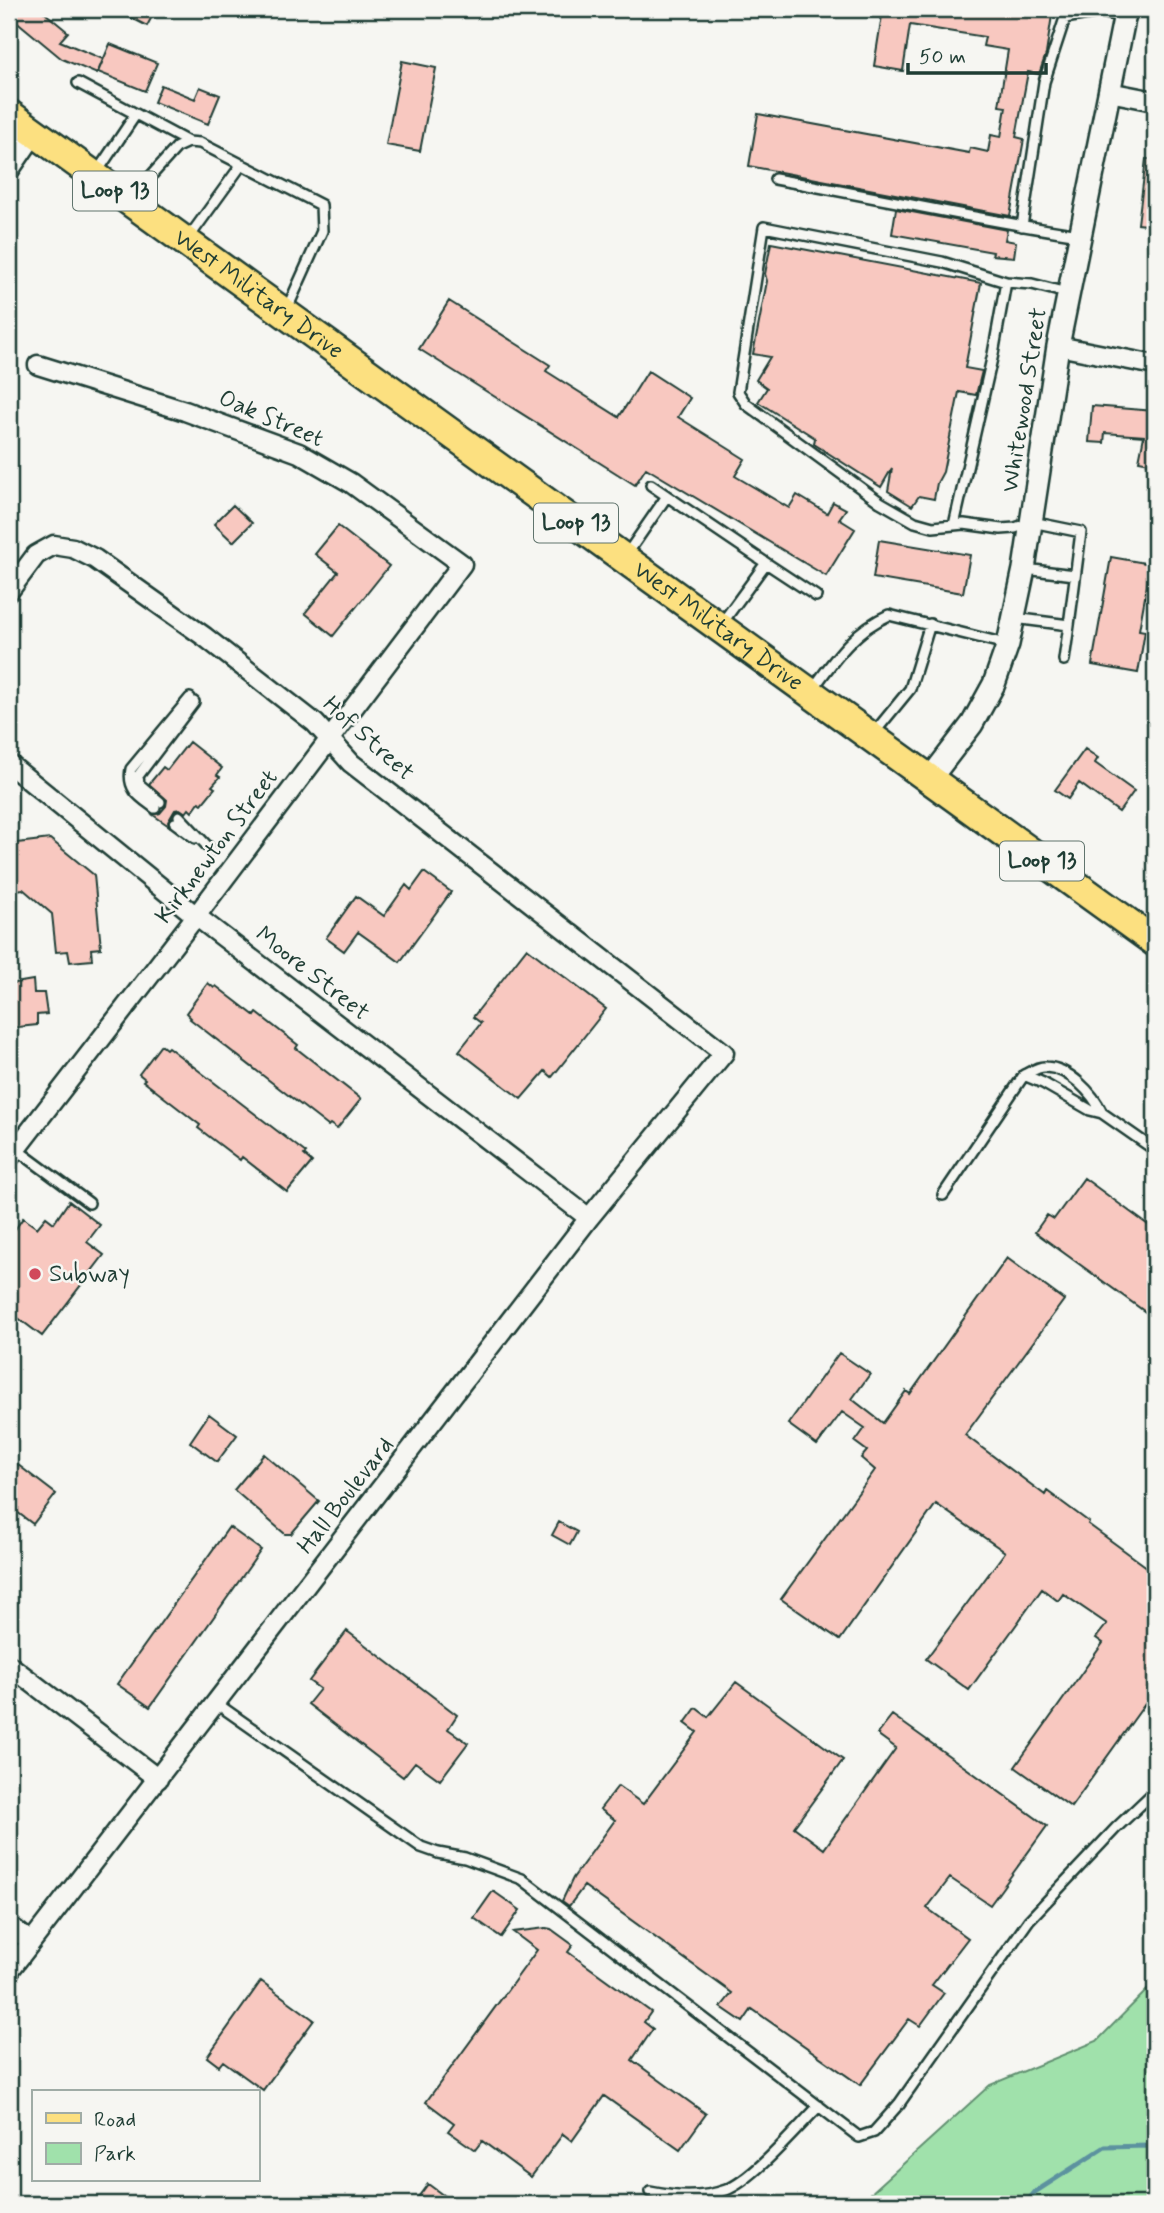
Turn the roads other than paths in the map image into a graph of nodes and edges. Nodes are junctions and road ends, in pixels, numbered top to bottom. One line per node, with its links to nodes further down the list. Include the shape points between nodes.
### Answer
1 (1087, 11): 2 (lane); 15 (lane, via 1065,18 1044,82)
2 (1125, 13): 4 (street, Whitewood Street)
3 (78, 83): 7 (lane)
4 (1109, 92): 5 (street); 16 (street, Whitewood Street)
5 (1155, 101)
6 (9, 114): 8 (main road, West Military Drive / Loop 13)
7 (136, 114): 9 (lane); 12 (lane)
8 (36, 133): 11 (street); 12 (main road, West Military Drive / Loop 13)
9 (188, 142): 10 (lane, via 200,143); 14 (lane, via 177,146)
10 (242, 164): 17 (lane); 20 (lane, via 321,205 322,231)
11 (9, 171)
12 (94, 176): 14 (main road, West Military Drive / Loop 13)
13 (775, 179): 15 (lane)
14 (129, 200): 17 (main road, West Military Drive / Loop 13)
15 (1022, 226): 16 (lane)
16 (1080, 235): 19 (street, Whitewood Street)
17 (186, 242): 20 (main road, West Military Drive / Loop 13)
18 (1006, 282): 19 (lane); 27 (lane); 27 (lane, via 942,262 764,228 738,392 746,404 880,502 915,522 933,527)
19 (1069, 293): 21 (street, Whitewood Street)
20 (286, 313): 28 (main road, West Military Drive / Loop 13)
21 (1058, 346): 23 (street); 26 (street, Whitewood Street)
22 (38, 365): 30 (street, Oak Street, via 299,453 351,483)
23 (1155, 365)
24 (651, 485): 25 (lane)
25 (667, 496): 28 (lane); 29 (lane)
26 (1032, 522): 27 (lane, via 1001,529); 31 (street, Whitewood Street); 32 (lane, via 1082,532)
27 (954, 525)
28 (624, 558): 38 (main road, West Military Drive / Loop 13)
29 (766, 563): 34 (lane); 38 (lane)
30 (462, 564): 44 (street, Kirknewton Street)
31 (1024, 569): 32 (lane); 35 (street, Whitewood Street)
32 (1075, 575): 37 (lane)
33 (9, 591): 44 (street, Hof Street, via 36,555 54,545 74,548 205,637)
34 (816, 596)
35 (1014, 618): 37 (lane); 39 (street, Whitewood Street)
36 (930, 624): 39 (lane); 41 (lane, via 889,615 873,622 845,645); 43 (lane, via 910,689)
37 (1069, 625): 40 (lane)
38 (719, 628): 41 (main road, West Military Drive / Loop 13)
39 (1008, 645): 46 (street, Whitewood Street, via 972,724)
40 (1064, 660)
41 (810, 693): 43 (main road, West Military Drive / Loop 13)
42 (192, 700): 47 (lane, via 138,776 139,784)
43 (871, 737): 46 (main road, West Military Drive / Loop 13)
44 (330, 739): 50 (street, Kirknewton Street); 52 (street, Hof Street, via 351,763)
45 (9, 764): 50 (street, Moore Street)
46 (929, 780): 51 (main road, West Military Drive / Loop 13)
47 (158, 805)
48 (177, 820): 49 (lane)
49 (211, 850)
50 (196, 916): 56 (street, Kirknewton Street); 59 (street, Moore Street)
51 (1155, 942)
52 (724, 1053): 59 (street, Hall Boulevard)
53 (1024, 1075): 54 (lane); 54 (lane, via 1046,1067 1059,1070 1097,1101); 57 (lane)
54 (1102, 1113): 55 (lane)
55 (1155, 1150)
56 (13, 1153): 58 (lane)
57 (943, 1195)
58 (89, 1203)
59 (589, 1218): 61 (street, Hall Boulevard)
60 (9, 1665): 62 (street)
61 (216, 1703): 62 (street, Hall Boulevard); 67 (lane, via 421,1847 522,1879)
62 (158, 1779): 65 (street, Hall Boulevard)
63 (1155, 1791): 67 (lane, via 1029,1920 899,2104 874,2132 859,2137)
64 (9, 1925): 65 (street)
65 (32, 1942): 66 (street, Hall Boulevard)
66 (9, 1971)
67 (818, 2106): 68 (lane, via 747,2178 727,2190 704,2196)
68 (650, 2192)

